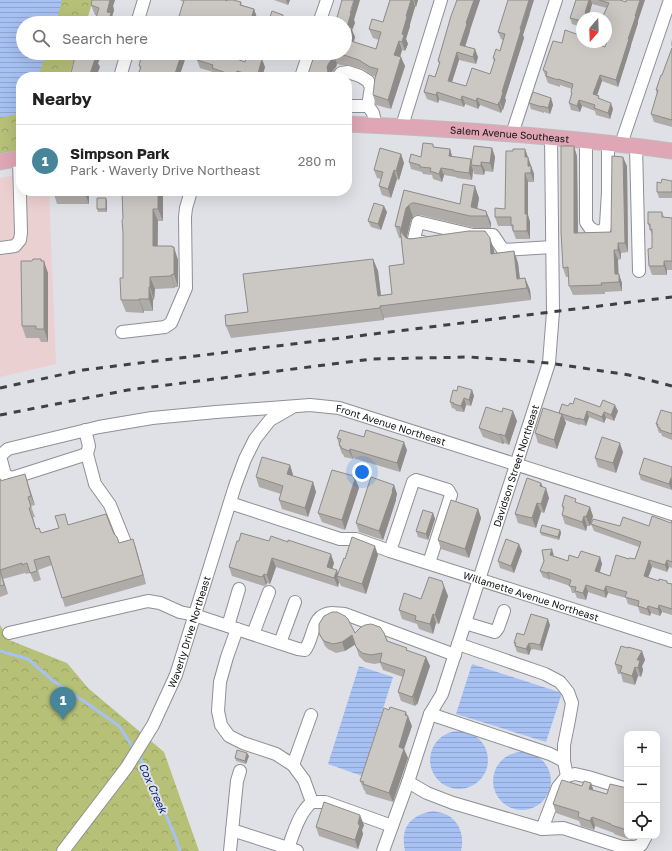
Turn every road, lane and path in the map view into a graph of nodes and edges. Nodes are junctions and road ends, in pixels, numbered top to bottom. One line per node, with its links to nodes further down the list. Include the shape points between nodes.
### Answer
1 (144, 0): 6 (street)
2 (327, 0): 7 (street)
3 (441, 0): 17 (street)
4 (556, 0): 18 (street)
5 (670, 0): 21 (street)
6 (139, 16)
7 (321, 16)
8 (125, 60): 10 (street)
9 (307, 60): 11 (street)
10 (121, 72)
11 (303, 72)
12 (352, 73): 14 (street, via 368,81 371,87)
13 (352, 106): 14 (street)
14 (368, 106): 16 (street, via 373,113)
15 (352, 124): 16 (main road, Salem Avenue Southeast)
16 (376, 126): 17 (main road, Salem Avenue Southeast)
17 (402, 126): 18 (main road, Salem Avenue Southeast)
18 (512, 134): 19 (main road, Salem Avenue Southeast)
19 (551, 137): 20 (main road, Salem Avenue Southeast); 29 (street, Davidson Street Northeast)
20 (586, 141): 21 (main road, Salem Avenue Southeast); 21 (street, via 586,222 597,232 604,230 606,225)
21 (614, 143): 22 (main road, Salem Avenue Southeast)
22 (636, 146): 23 (main road, Salem Avenue Southeast); 31 (street)
23 (672, 151)
24 (16, 159): 25 (main road)
25 (0, 162)
26 (21, 196): 30 (street, via 20,240 15,246)
27 (190, 196): 32 (street, via 185,217 186,288 171,323 165,327)
28 (473, 235): 28 (street, via 418,222 413,243 437,240); 29 (street, via 493,235 503,250)
29 (552, 247): 36 (street, Davidson Street Northeast, via 553,312 549,363)
30 (0, 248)
31 (639, 271)
32 (122, 332)
33 (294, 407): 34 (street, Front Avenue Northeast, via 152,418); 36 (street, Front Avenue Northeast, via 339,408); 37 (street, Waverly Drive Northeast, via 270,420 256,439)
34 (85, 430): 35 (street, via 89,446); 35 (street, Front Avenue Northeast, via 8,449 0,456 5,475 12,478)
35 (87, 454): 39 (street, via 95,484 110,505)
36 (517, 464): 38 (street, Front Avenue Northeast); 42 (street, Davidson Street Northeast)
37 (230, 503): 40 (street, Willamette Avenue Northeast, via 340,539 356,539); 47 (street, Waverly Drive Northeast)
38 (672, 514)
39 (124, 540)
40 (390, 551): 41 (street, Willamette Avenue Northeast); 41 (street, via 413,482 416,480 448,490 451,495)
41 (429, 563): 42 (street, Willamette Avenue Northeast)
42 (479, 579): 48 (street, Davidson Street Northeast); 52 (street, Willamette Avenue Northeast)
43 (239, 589): 49 (street)
44 (269, 592): 51 (street)
45 (295, 602): 53 (street)
46 (504, 611): 48 (street, via 495,632)
47 (194, 615): 49 (street); 50 (street, via 148,601); 69 (street, Waverly Drive Northeast, via 176,675 153,725 127,768)
48 (465, 623): 54 (street, Davidson Street Northeast)
49 (232, 628): 51 (street); 58 (street, via 228,657 220,682 218,711 221,725 229,736 276,754)
50 (9, 634)
51 (253, 634): 53 (street)
52 (672, 641)
53 (280, 643): 54 (street, via 305,650 317,620 322,615 332,613 345,614)
54 (457, 650): 55 (street, Davidson Street Northeast, via 442,694); 57 (street, via 545,674 560,682 572,703 564,745)
55 (430, 714): 57 (street); 61 (street, Davidson Street Northeast)
56 (311, 715): 58 (street)
57 (564, 761): 60 (street)
58 (293, 765): 63 (street, via 304,780)
59 (240, 771): 66 (street)
60 (567, 776): 62 (street, via 575,774); 65 (street, via 558,786)
61 (408, 782): 64 (street, Davidson Street Northeast); 65 (street, via 453,803)
62 (624, 788)
63 (312, 802): 64 (street, via 325,802); 68 (street, via 306,806 299,820)
64 (392, 826): 71 (street, Davidson Street Northeast)
65 (542, 829): 67 (street, via 562,828 622,847 642,845)
66 (232, 830): 68 (street); 70 (street)
67 (645, 839)
68 (293, 850)
69 (63, 851)
70 (230, 851)
71 (383, 851)

